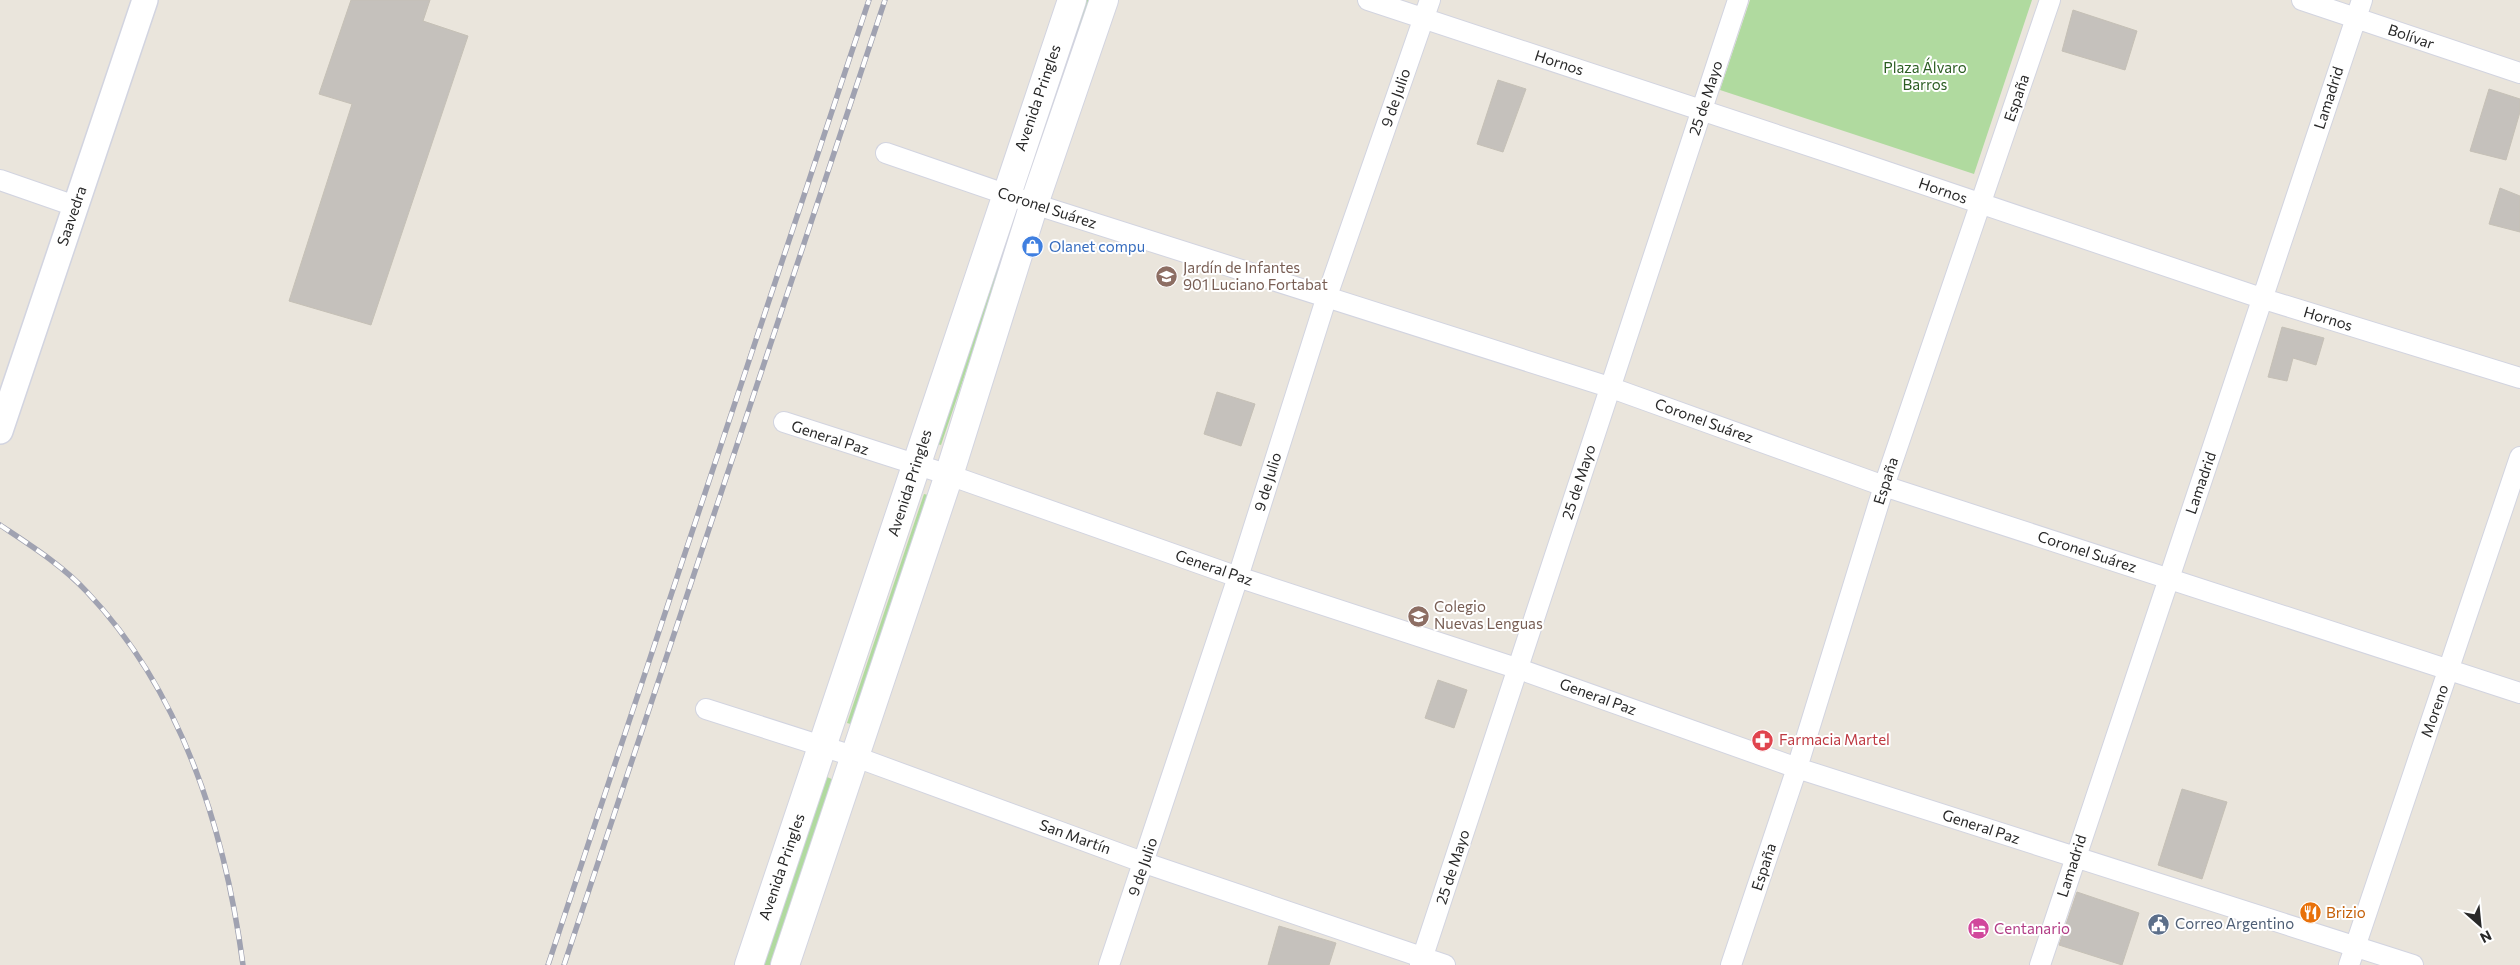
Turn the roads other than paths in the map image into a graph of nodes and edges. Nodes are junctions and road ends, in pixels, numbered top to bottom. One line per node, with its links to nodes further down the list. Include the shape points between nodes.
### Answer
1 (145, 0): 18 (street, Saavedra)
2 (1072, 0): 15 (main road, Avenida Pringles)
3 (1104, 0): 16 (main road, Avenida Pringles)
4 (1368, 0): 10 (street, Hornos)
5 (1430, 0): 10 (street, 9 de Julio)
6 (1738, 0): 12 (street, 25 de Mayo)
7 (2050, 0): 17 (street, España)
8 (2302, 0): 9 (street, Bolívar)
9 (2359, 9): 11 (street, Bolívar); 20 (street, Lamadrid)
10 (1424, 19): 12 (street, Hornos); 19 (street, 9 de Julio)
11 (2520, 74)
12 (1703, 110): 17 (street, Hornos); 22 (street, 25 de Mayo)
13 (886, 153): 15 (street, Coronel Suárez)
14 (0, 180): 18 (street)
15 (1006, 194): 16 (street, Coronel Suárez); 26 (main road, Avenida Pringles)
16 (1034, 204): 19 (street, Coronel Suárez); 27 (main road, Avenida Pringles)
17 (1982, 205): 20 (street, Hornos); 28 (street, España)
18 (76, 206): 24 (street, Saavedra)
19 (1327, 296): 22 (street, Coronel Suárez); 29 (street, 9 de Julio)
20 (2264, 299): 21 (street, Hornos); 30 (street, Lamadrid)
21 (2520, 378)
22 (1609, 387): 28 (street, Coronel Suárez); 32 (street, 25 de Mayo)
23 (784, 422): 26 (street, General Paz)
24 (0, 431)
25 (2520, 457): 31 (street, Moreno)
26 (916, 466): 27 (street, General Paz); 35 (main road, Avenida Pringles)
27 (949, 476): 29 (street, General Paz); 36 (main road, Avenida Pringles)
28 (1884, 486): 30 (street, Coronel Suárez); 37 (street, España)
29 (1238, 576): 32 (street, General Paz); 39 (street, 9 de Julio)
30 (2169, 579): 31 (street, Coronel Suárez); 38 (street, Lamadrid)
31 (2450, 668): 33 (street, Coronel Suárez); 40 (street, Moreno)
32 (1519, 669): 37 (street, General Paz); 41 (street, 25 de Mayo)
33 (2520, 693)
34 (706, 710): 35 (street, San Martín)
35 (823, 746): 36 (street, San Martín); 42 (main road, Avenida Pringles)
36 (856, 757): 39 (street, San Martín); 43 (main road, Avenida Pringles)
37 (1797, 768): 38 (street, General Paz); 46 (street, España)
38 (2074, 858): 40 (street, General Paz); 47 (street, Lamadrid)
39 (1145, 863): 41 (street, San Martín); 44 (street, 9 de Julio)
40 (2355, 945): 48 (street, Moreno); 49 (street, General Paz)
41 (1422, 962): 45 (street, San Martín)
42 (749, 965)
43 (785, 965)
44 (1109, 965)
45 (1445, 965)
46 (1731, 965)
47 (2040, 965)
48 (2349, 965)
49 (2413, 965)

